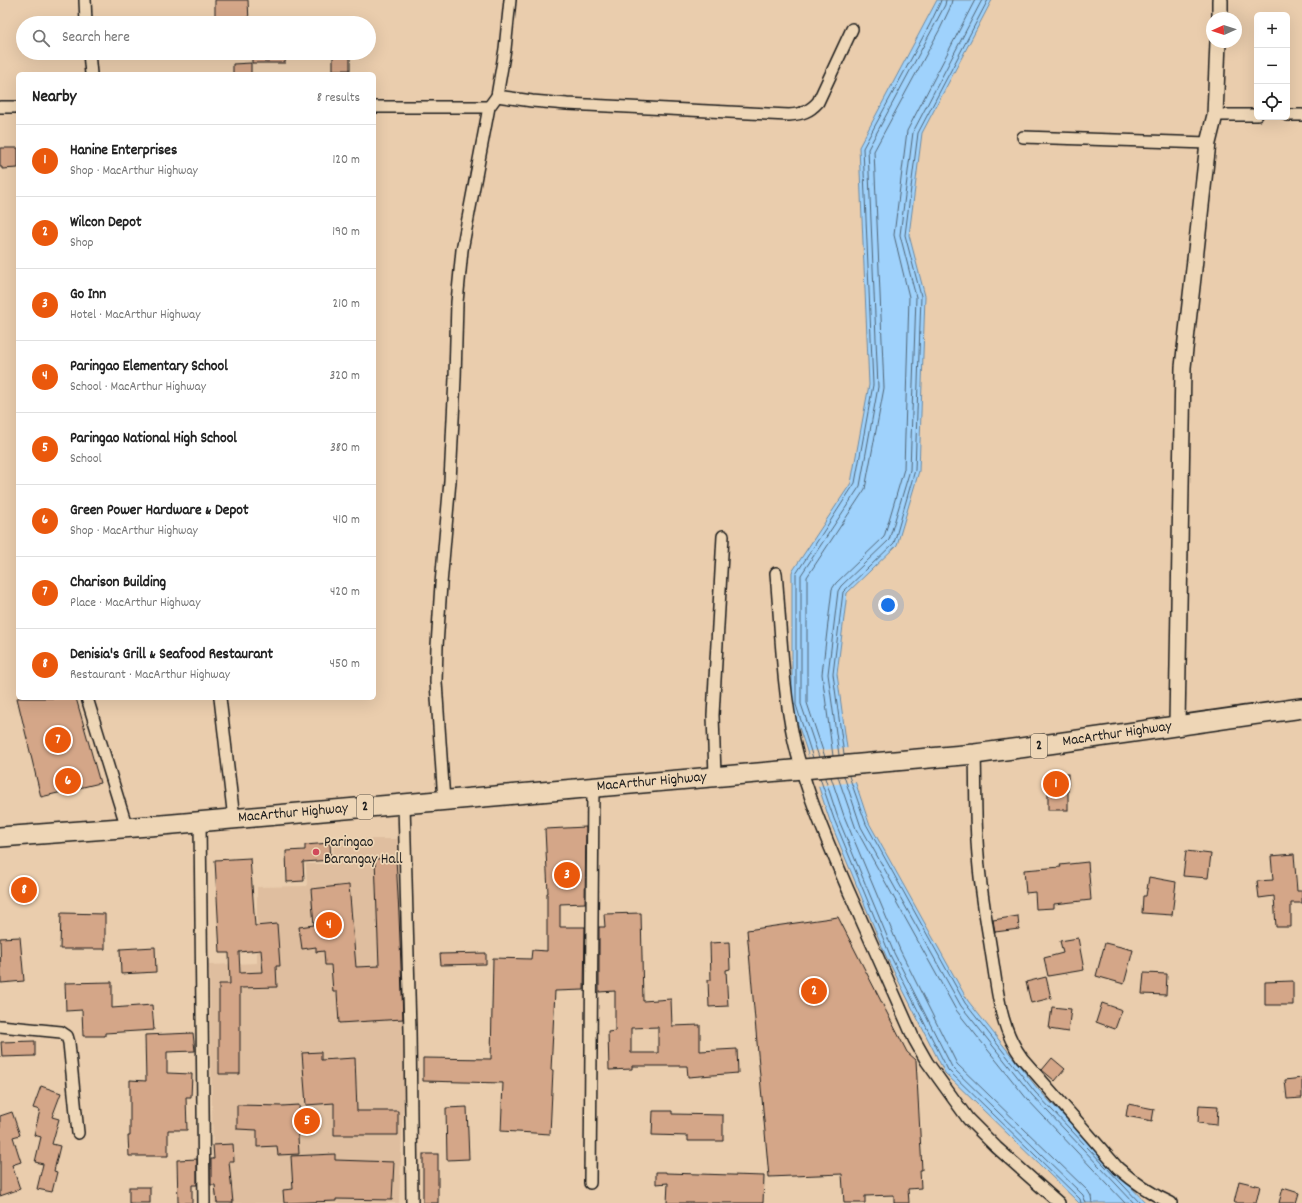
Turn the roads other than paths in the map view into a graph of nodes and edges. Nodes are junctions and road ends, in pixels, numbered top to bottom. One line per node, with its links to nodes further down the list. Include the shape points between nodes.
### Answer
1 (85, 0): 5 (street)
2 (510, 0): 10 (street)
3 (1220, 0): 4 (street)
4 (1220, 12)
5 (86, 16)
6 (852, 29): 10 (street, via 818,102 812,109 797,115 567,104)
7 (1218, 48): 15 (street)
8 (90, 60): 9 (street)
9 (91, 72)
10 (497, 96): 14 (street)
11 (376, 106): 14 (street)
12 (0, 107): 13 (street)
13 (16, 107)
14 (489, 107): 31 (street, via 462,250 457,302 450,473 436,682)
15 (1216, 115): 16 (street); 20 (street)
16 (1254, 115)
17 (1290, 115): 18 (street)
18 (1302, 115)
19 (1023, 137): 20 (street)
20 (1208, 143): 26 (street, via 1183,367)
21 (723, 536): 29 (street, via 713,715)
22 (776, 573): 28 (street, via 787,703 794,741)
23 (88, 700): 35 (street)
24 (220, 700): 33 (street)
25 (1302, 708): 26 (highway, MacArthur Highway / 2)
26 (1177, 725): 27 (highway, MacArthur Highway / 2)
27 (975, 754): 28 (highway, MacArthur Highway / 2); 43 (street, via 978,854 982,890 1000,1006 1008,1035 1022,1058 1118,1168 1152,1194)
28 (806, 770): 29 (highway, MacArthur Highway / 2); 42 (street, via 815,809 842,876 914,1039 927,1062 968,1119)
29 (715, 776): 30 (highway, MacArthur Highway / 2)
30 (593, 787): 31 (highway, MacArthur Highway / 2); 39 (street)
31 (444, 801): 32 (highway, MacArthur Highway / 2)
32 (404, 804): 33 (highway, MacArthur Highway / 2); 41 (street)
33 (234, 819): 34 (highway, MacArthur Highway / 2)
34 (200, 822): 35 (highway, MacArthur Highway / 2); 40 (street)
35 (127, 828): 36 (highway, MacArthur Highway / 2)
36 (0, 837)
37 (0, 1026): 38 (street, via 58,1031 67,1036)
38 (78, 1133)
39 (590, 1183)
40 (204, 1203)
41 (412, 1203)
42 (1059, 1203)
43 (1171, 1203)

